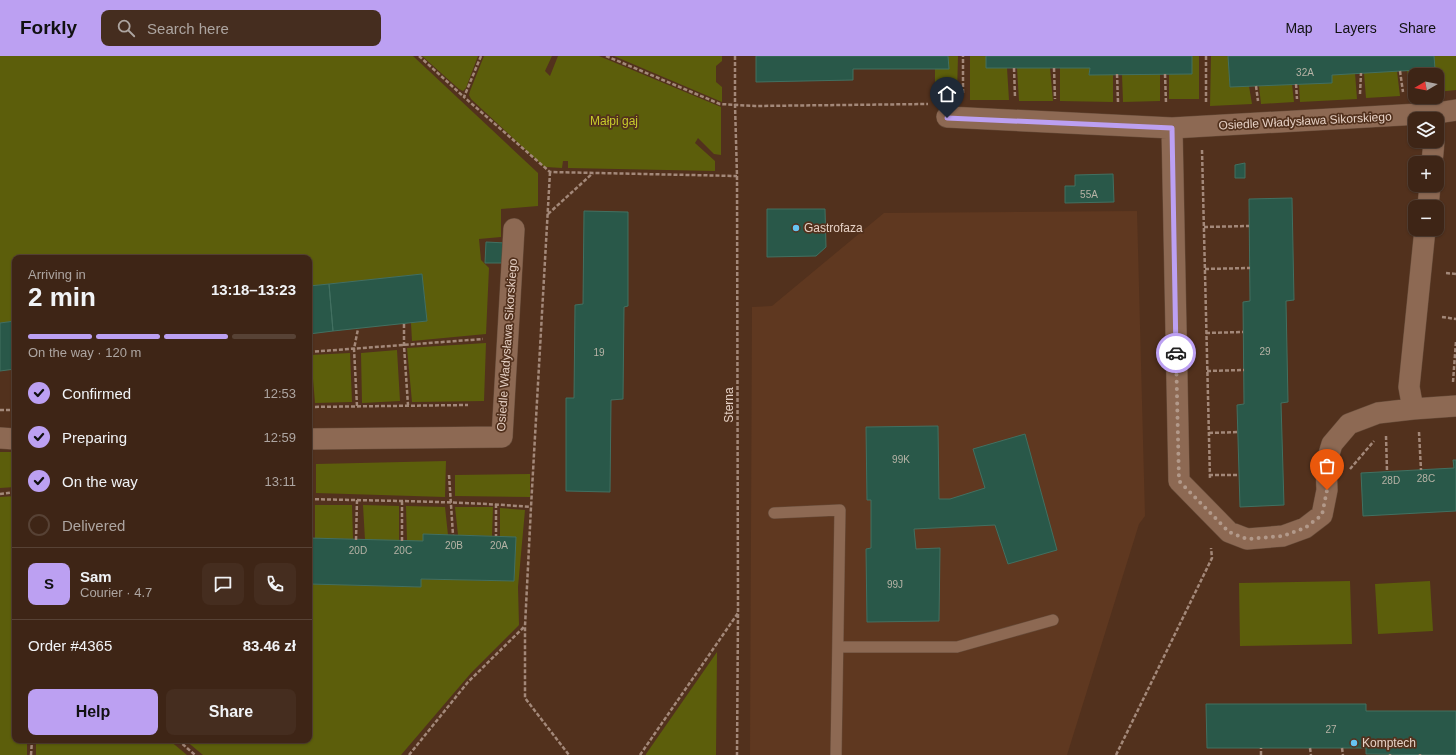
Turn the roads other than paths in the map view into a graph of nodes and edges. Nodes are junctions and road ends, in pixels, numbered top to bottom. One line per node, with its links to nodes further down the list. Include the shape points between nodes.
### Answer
1 (1408, 116): 3 (street, Osiedle Władysława Sikorskiego)
2 (947, 118): 3 (street, Osiedle Władysława Sikorskiego)
3 (1172, 128): 7 (street, via 1179,481 1229,532 1247,539 1283,536 1305,528 1322,515 1327,490 1326,464 1332,444 1349,424 1378,413)
4 (514, 229): 10 (street, Osiedle Władysława Sikorskiego, via 502,437)
5 (1424, 236): 7 (street, via 1409,387)
6 (1454, 397): 7 (street)
7 (1413, 409)
8 (0, 438): 9 (street)
9 (12, 439)
10 (312, 439)
11 (774, 513): 13 (lane, via 840,510)
12 (1053, 620): 13 (lane, via 957,647)
13 (838, 646): 14 (lane)
14 (836, 755)

